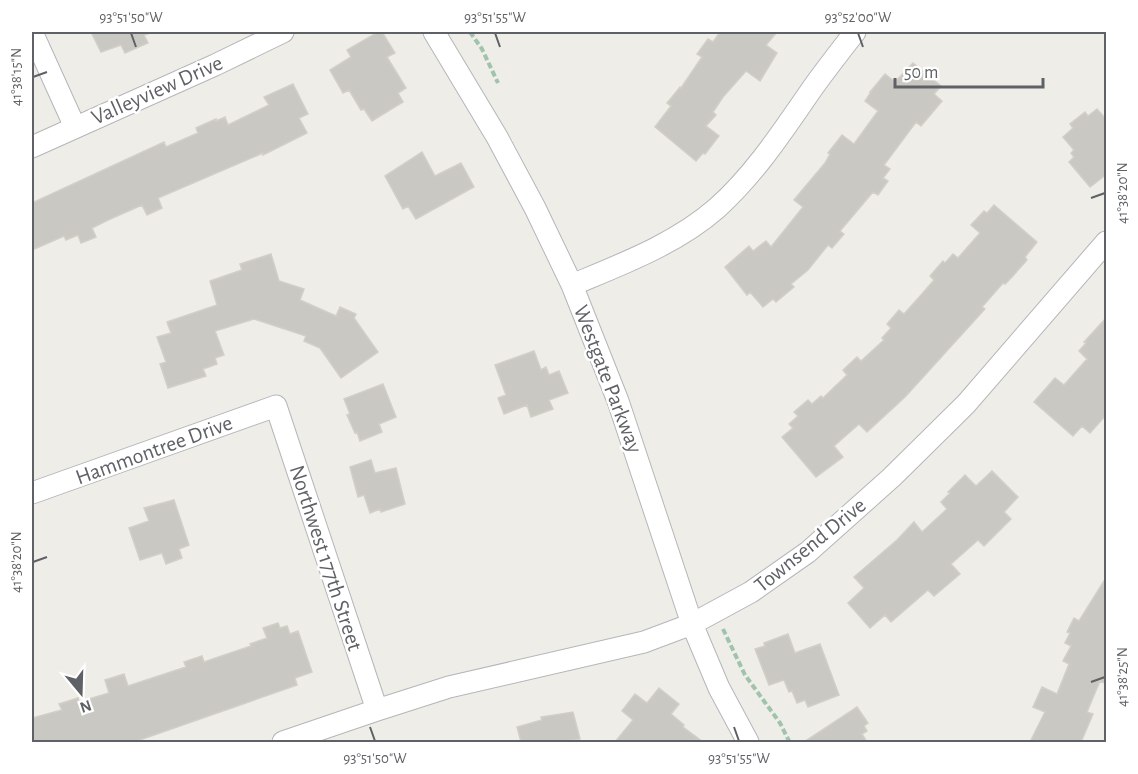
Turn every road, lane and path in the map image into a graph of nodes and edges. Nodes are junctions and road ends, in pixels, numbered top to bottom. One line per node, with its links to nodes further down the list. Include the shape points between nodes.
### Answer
1 (32, 32): 7 (street)
2 (283, 32): 7 (street, Valleyview Drive)
3 (434, 32): 10 (street, Westgate Parkway, via 536,208)
4 (470, 32): 6 (path)
5 (855, 32): 10 (street, via 780,136 717,208 672,240)
6 (498, 83)
7 (75, 127): 8 (street, Valleyview Drive)
8 (32, 147)
9 (1107, 242): 13 (street, Townsend Drive, via 966,404 892,477 808,552 752,592)
10 (572, 285): 14 (street, Westgate Parkway, via 618,401)
11 (276, 406): 12 (street, Hammontree Drive); 15 (street, Northwest 177th Street)
12 (32, 493)
13 (717, 610): 14 (street, Townsend Drive); 16 (path, via 734,655)
14 (692, 624): 15 (street, Townsend Drive, via 644,642 449,687); 18 (street, Westgate Parkway, via 719,688)
15 (377, 710): 17 (street, Townsend Drive)
16 (789, 741)
17 (283, 742)
18 (748, 742)

